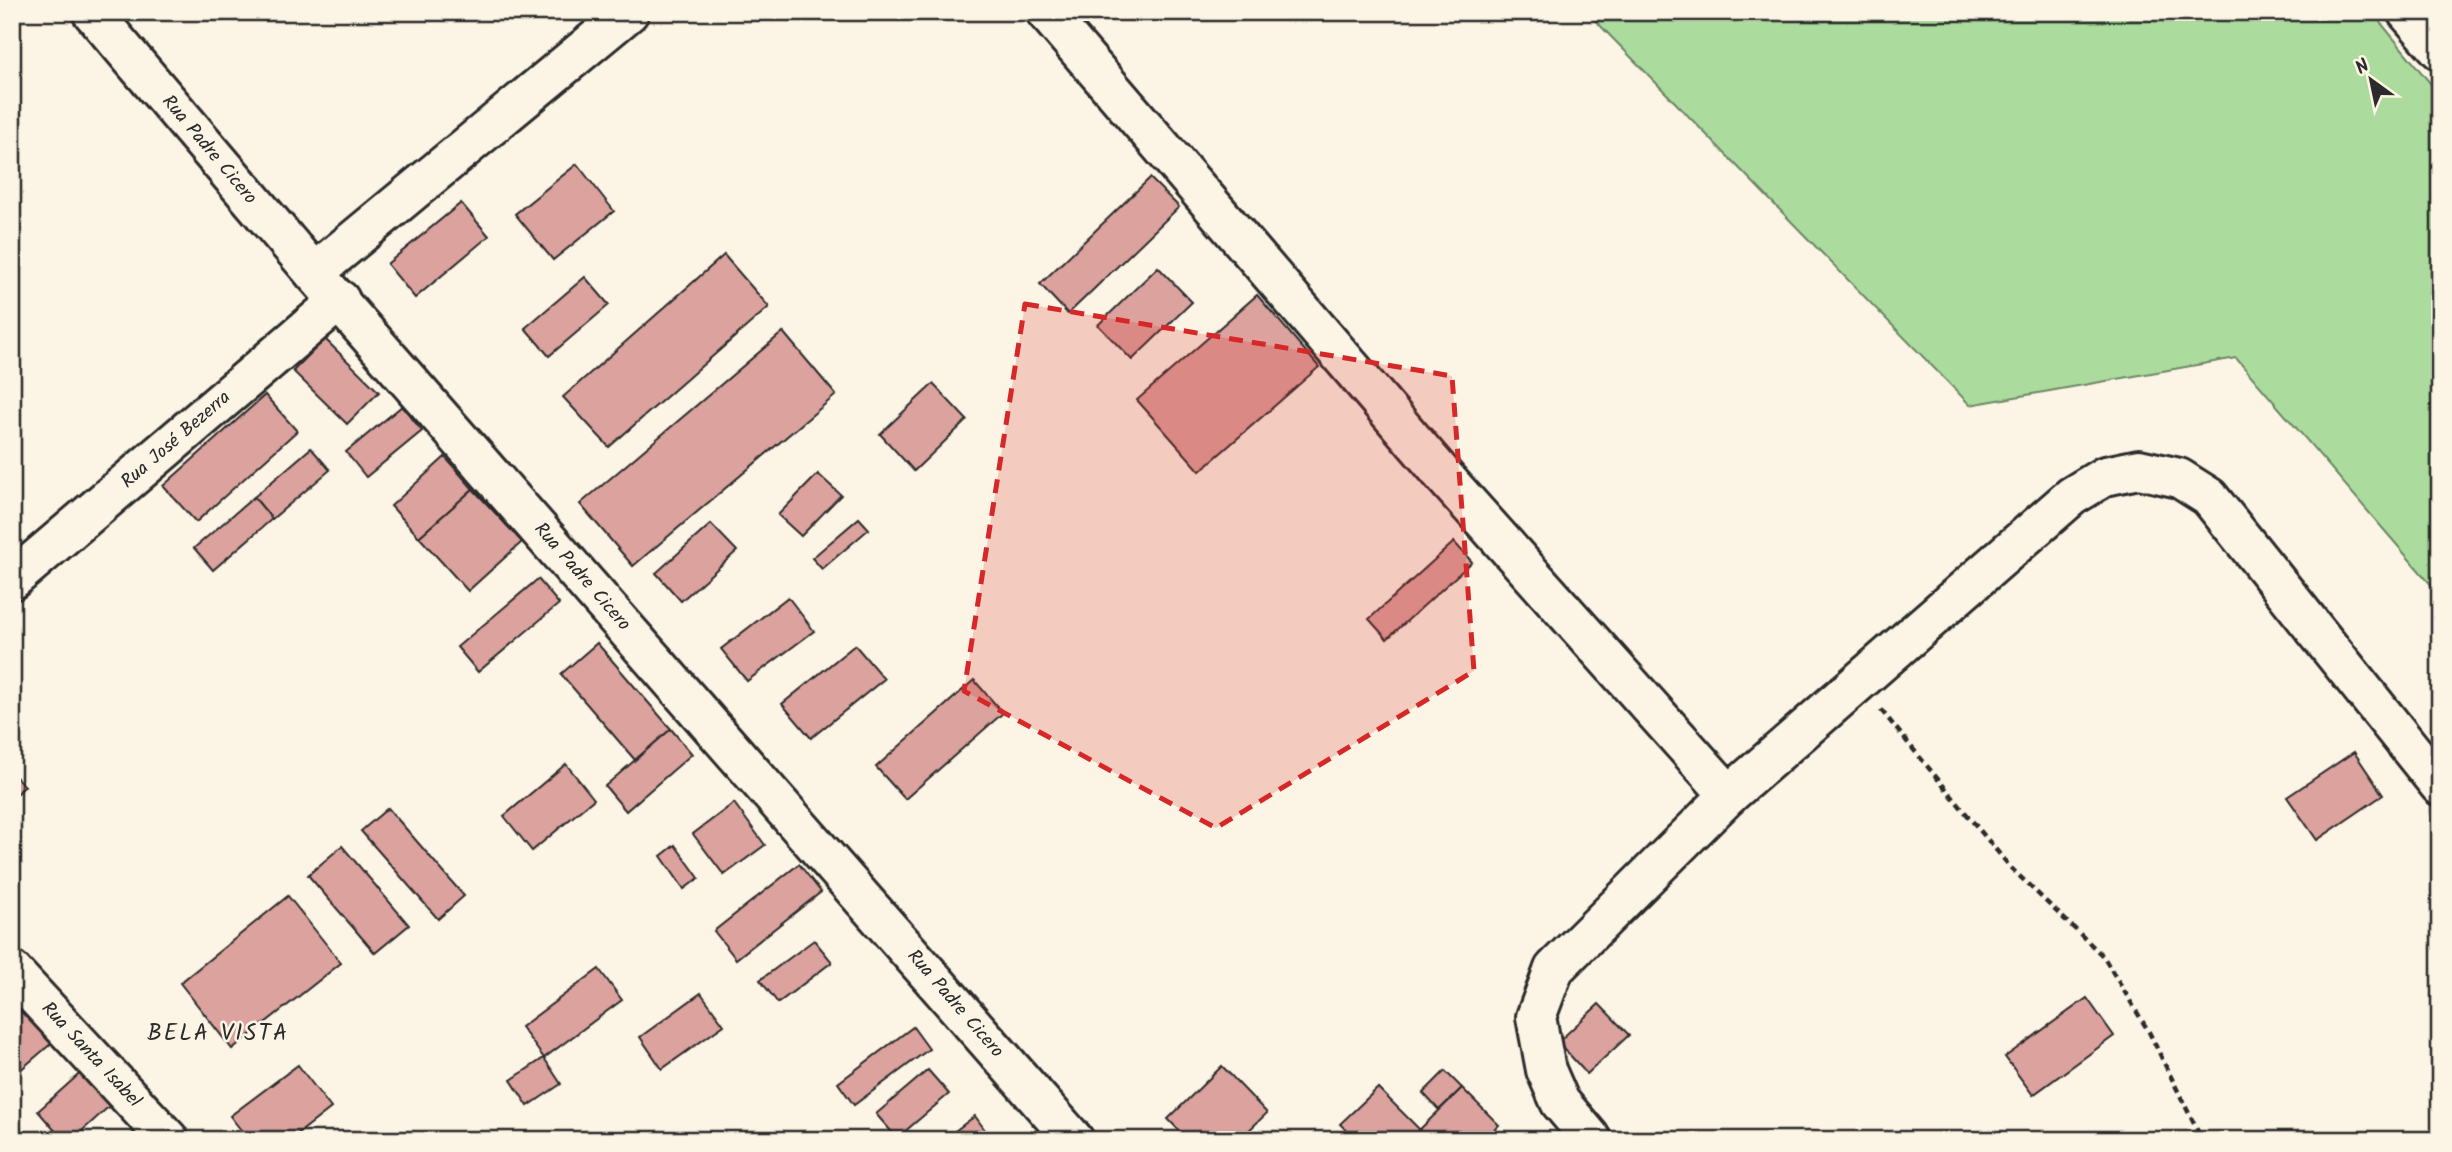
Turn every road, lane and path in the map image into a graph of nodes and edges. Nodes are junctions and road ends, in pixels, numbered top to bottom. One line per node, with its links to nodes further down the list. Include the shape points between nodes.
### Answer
1 (92, 12): 6 (street, Rua Padre Cicero)
2 (629, 12): 6 (street, Rua José Bezerra)
3 (1046, 12): 10 (street, via 1449,482)
4 (2407, 12): 5 (street)
5 (2440, 50)
6 (327, 287): 7 (street, Rua José Bezerra); 13 (street, Rua Padre Cicero)
7 (12, 580)
8 (1858, 682): 9 (street, via 2073,496 2105,476 2139,469 2179,478 2209,497); 10 (street); 15 (path, via 2011,868 2103,956 2149,1032)
9 (2440, 786)
10 (1729, 795): 14 (street, via 1555,968 1536,1017 1546,1070 1560,1102)
11 (12, 971): 12 (street, Rua Santa Isabel)
12 (169, 1140)
13 (1074, 1140)
14 (1592, 1140)
15 (2202, 1140)

